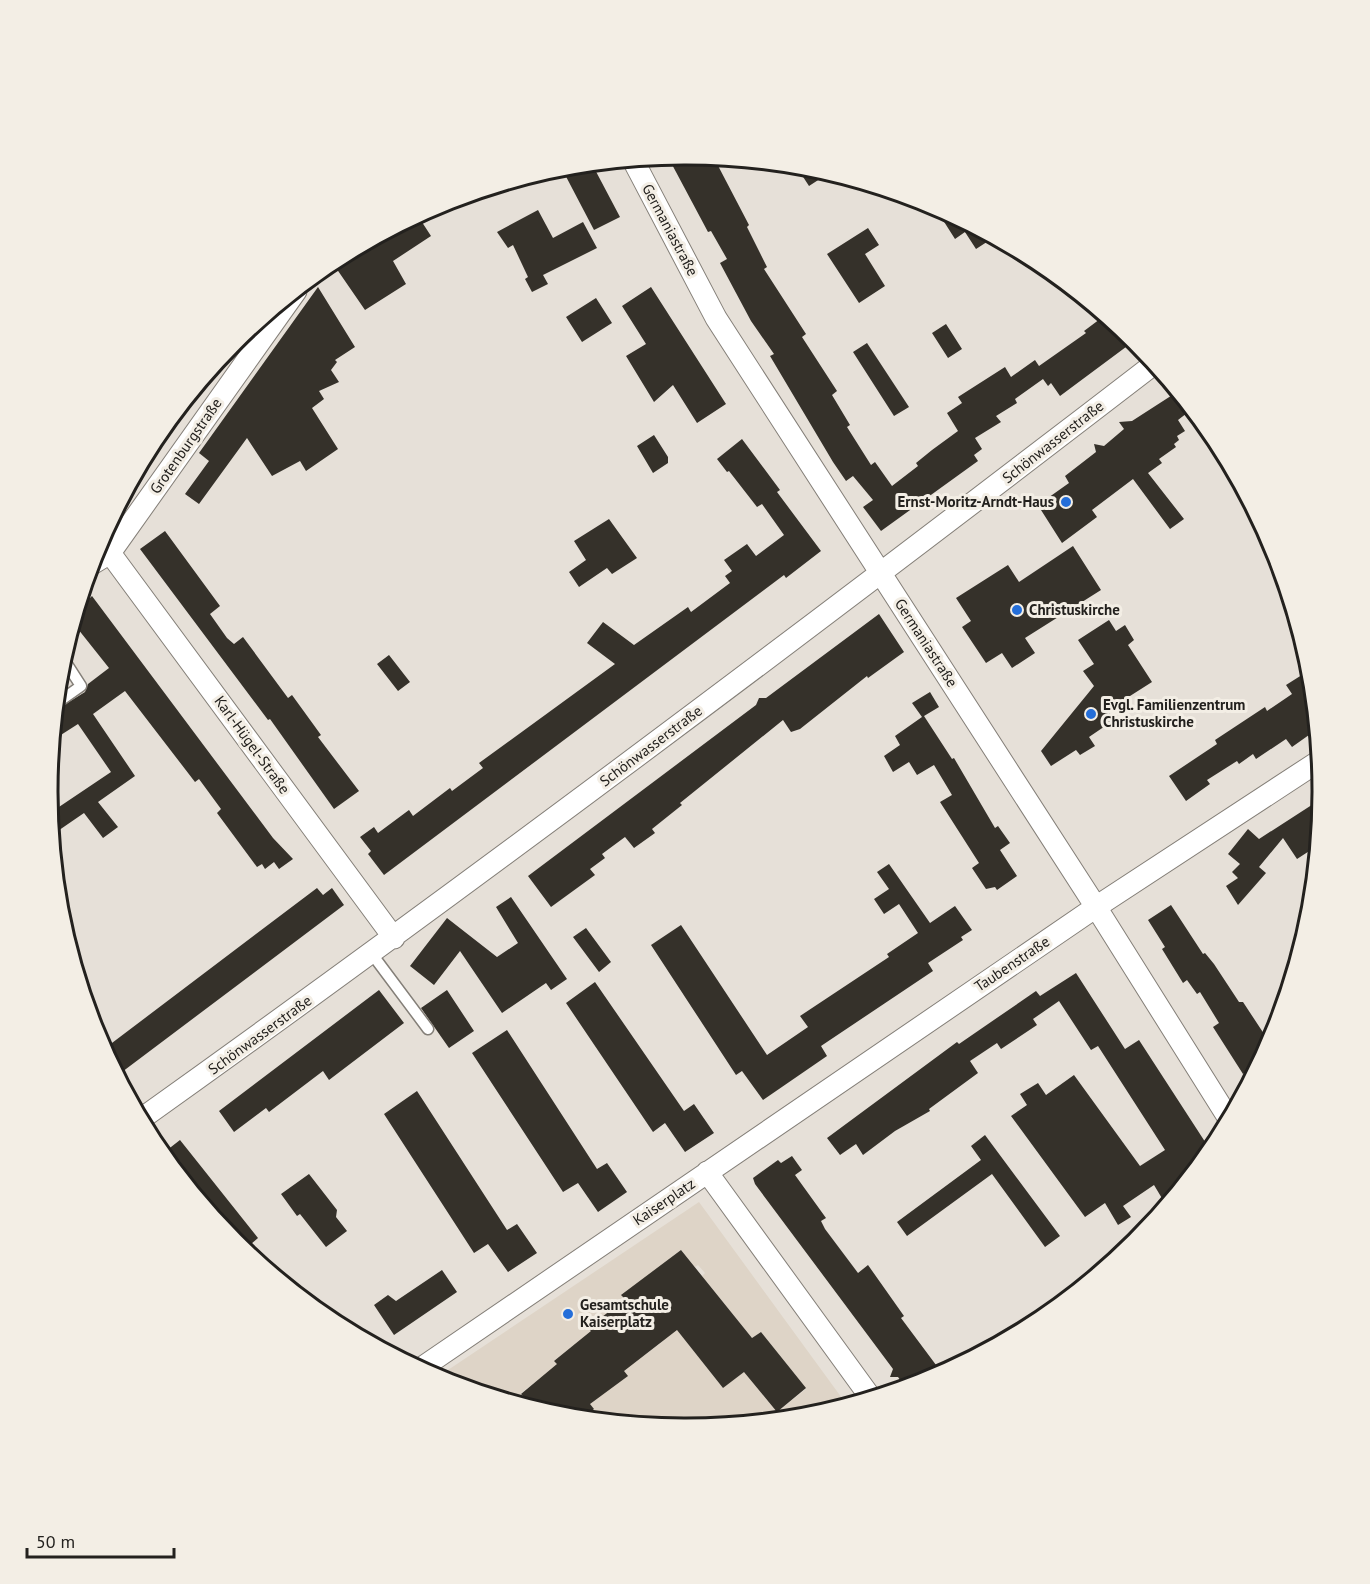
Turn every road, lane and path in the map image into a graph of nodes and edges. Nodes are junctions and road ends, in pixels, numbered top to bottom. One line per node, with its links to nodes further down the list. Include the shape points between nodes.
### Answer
1 (637, 168): 6 (street, Germaniastraße, via 716,318)
2 (278, 316): 4 (street, Grotenburgstraße)
3 (1147, 369): 6 (street, Schönwasserstraße)
4 (110, 553): 5 (street, Grotenburgstraße); 11 (street, Karl-Hügel-Straße)
5 (104, 556)
6 (882, 574): 10 (street, Germaniastraße); 11 (street, Schönwasserstraße)
7 (71, 670): 8 (lane, via 81,686)
8 (66, 696)
9 (1311, 766): 10 (street, Taubenstraße)
10 (1096, 907): 14 (street, Germaniastraße); 16 (street, Taubenstraße)
11 (394, 938): 12 (street, Schönwasserstraße)
12 (372, 954): 13 (lane); 15 (street, Schönwasserstraße)
13 (428, 1029)
14 (1224, 1111)
15 (148, 1114)
16 (707, 1172): 17 (street, Kaiserplatz); 18 (street, Kaiserplatz)
17 (428, 1363)
18 (866, 1391)

